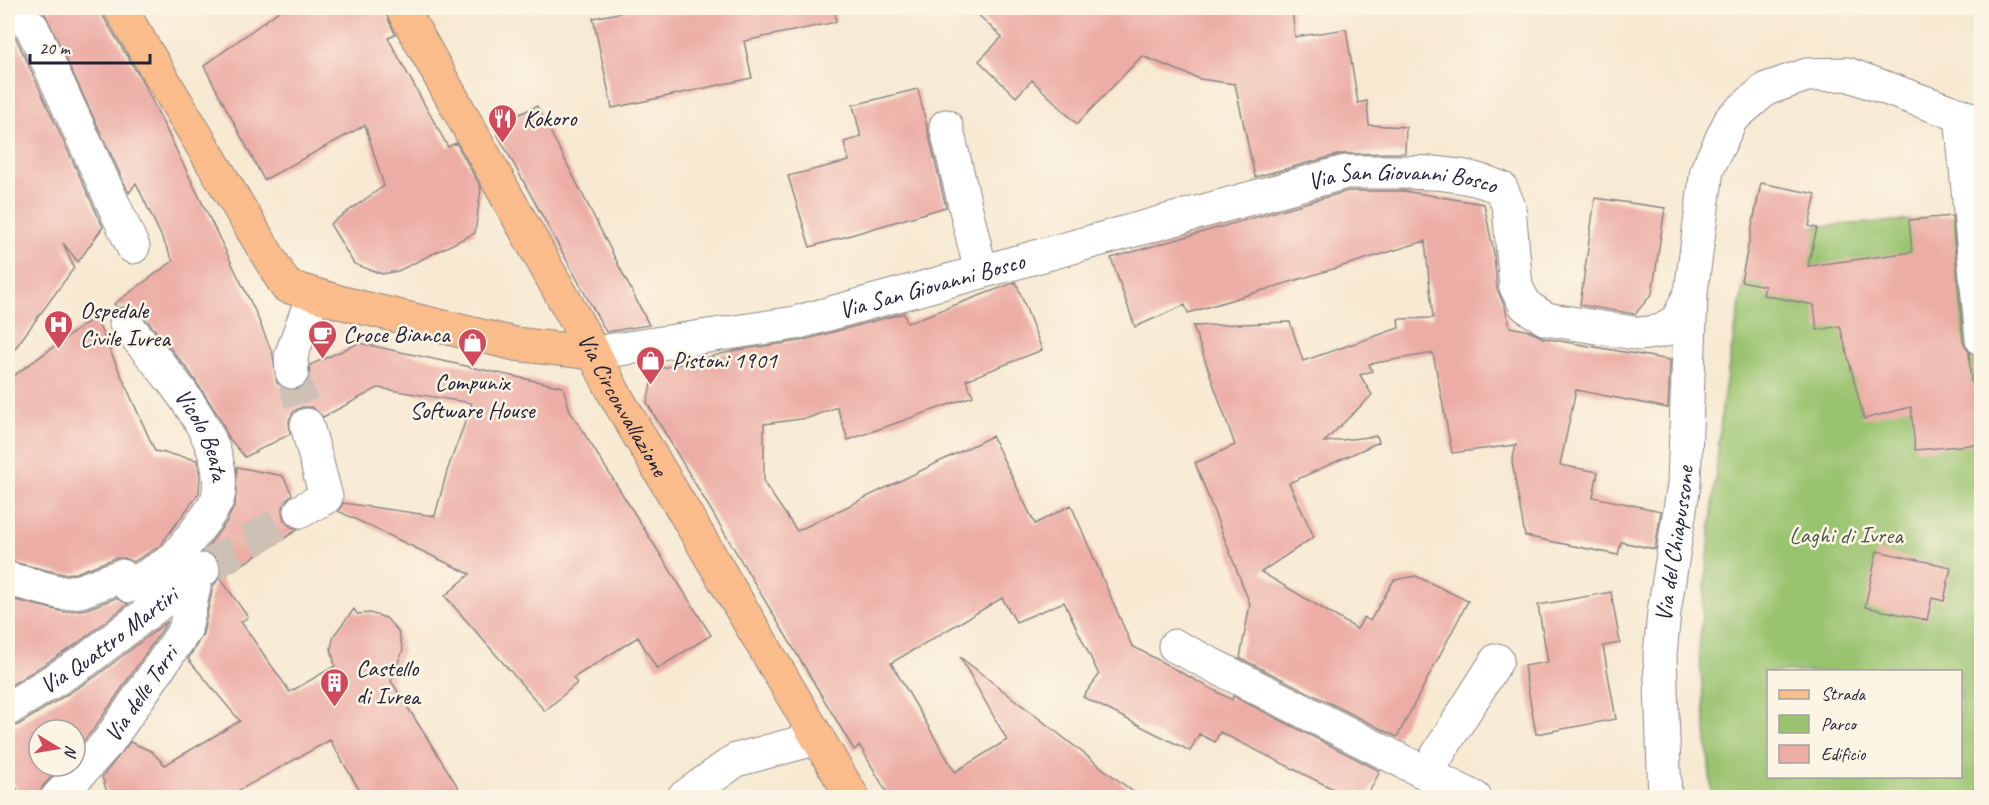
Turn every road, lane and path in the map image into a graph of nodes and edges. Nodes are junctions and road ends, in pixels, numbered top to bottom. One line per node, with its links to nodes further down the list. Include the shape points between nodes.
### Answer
1 (14, 8): 6 (street, via 32,27)
2 (120, 8): 9 (main road, via 286,286)
3 (402, 8): 12 (main road, Via Circonvallazione)
4 (1971, 119): 8 (street, Via San Giovanni Bosco, via 1847,74 1807,75 1766,90 1731,119 1707,170); 11 (street)
5 (945, 126): 7 (street)
6 (133, 247)
7 (981, 272): 8 (street, Via San Giovanni Bosco, via 1346,172 1431,173 1501,188 1509,207 1516,286 1526,306 1546,319 1640,334 1662,331 1678,320); 12 (street, Via San Giovanni Bosco, via 795,322)
8 (1691, 292): 27 (street, Via del Chiapussone, via 1684,484 1660,654)
9 (313, 294): 12 (main road, via 515,344); 13 (street, via 291,356)
10 (126, 324): 16 (street, Vicolo Beata, via 201,420 214,455 218,499)
11 (1982, 339)
12 (594, 353): 21 (main road, Via Circonvallazione)
13 (292, 372)
14 (307, 425): 15 (street, via 326,497)
15 (301, 511)
16 (192, 568): 17 (street, via 130,586 121,576 80,591 62,593); 20 (street, Via Quattro Martiri, via 85,661); 23 (street, Via delle Torri, via 185,630 108,742)
17 (8, 579)
18 (1175, 646): 22 (street)
19 (1497, 660): 22 (street)
20 (8, 709)
21 (819, 738): 24 (street, via 736,759); 25 (main road, Via Circonvallazione)
22 (1426, 773): 26 (street)
23 (57, 798)
24 (683, 798)
25 (854, 798)
26 (1475, 798)
27 (1665, 798)

